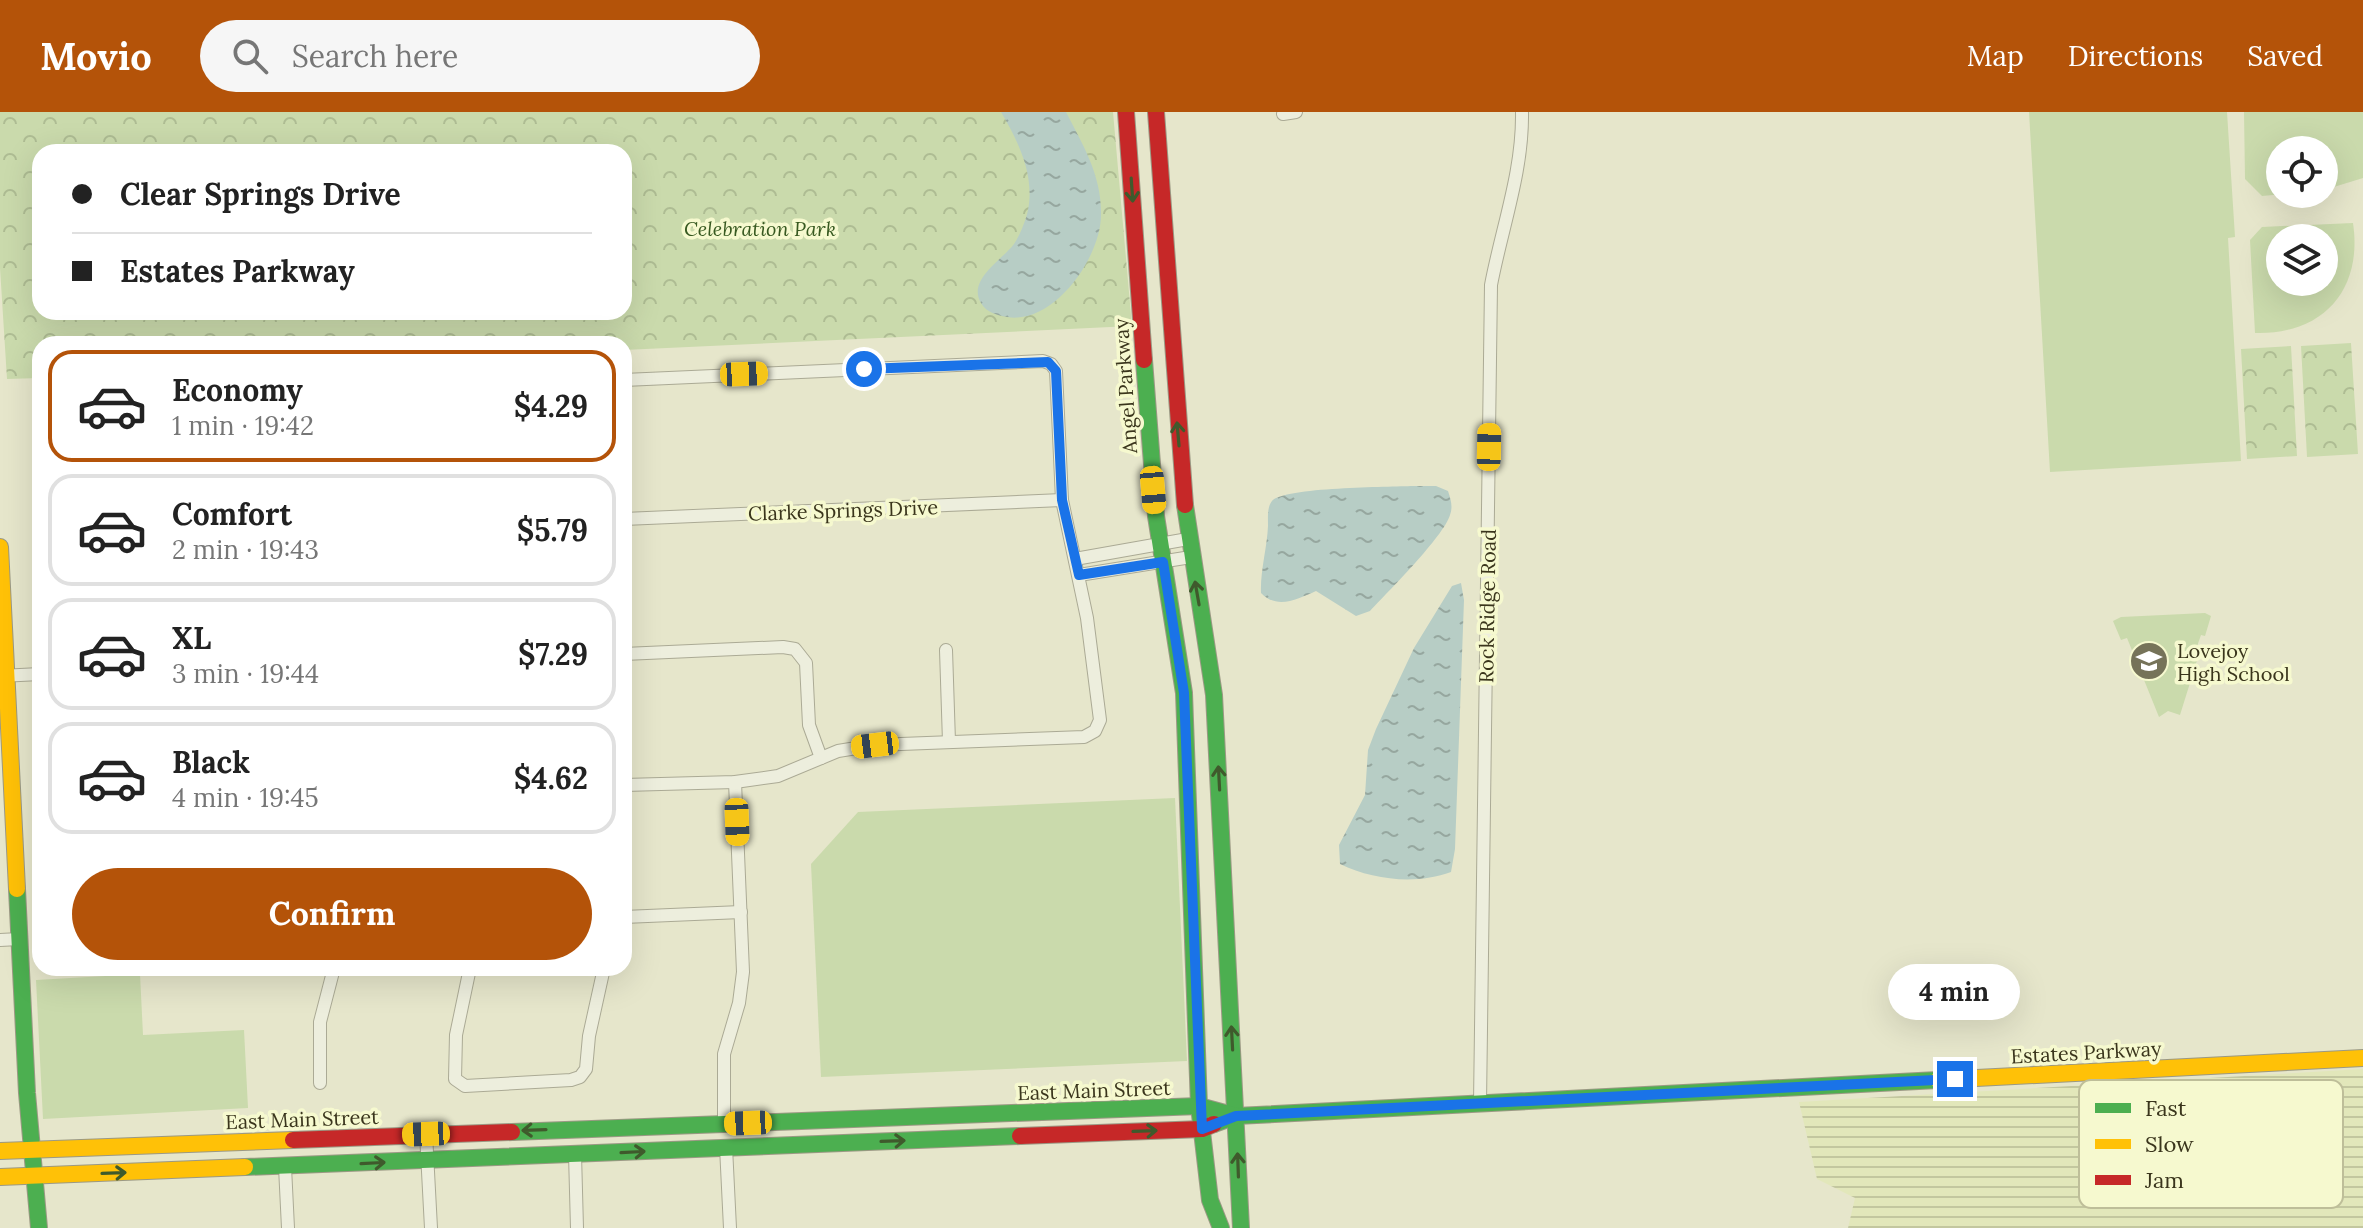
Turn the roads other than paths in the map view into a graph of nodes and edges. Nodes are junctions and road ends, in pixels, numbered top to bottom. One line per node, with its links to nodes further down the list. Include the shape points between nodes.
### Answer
1 (1126, 112): 8 (main road, Angel Parkway, one-way to 8)
2 (1156, 112): 7 (main road, one-way to 2)
3 (1522, 112): 31 (street, Rock Ridge Road, via 1517,174 1491,285)
4 (632, 380): 5 (street, via 1043,361 1056,371)
5 (1062, 500): 6 (street, Clarke Springs Drive); 11 (street)
6 (632, 519)
7 (1188, 539): 8 (street); 10 (main road)
8 (1160, 544): 11 (street); 12 (main road, Angel Parkway)
9 (0, 547): 17 (main road)
10 (1191, 557): 12 (street); 34 (main road, one-way to 10, via 1214,695)
11 (1075, 559): 13 (street)
12 (1163, 562): 13 (street); 32 (main road, Angel Parkway, via 1184,693)
13 (1079, 575): 18 (street, via 1098,700 1095,731 1084,737)
14 (946, 650): 18 (street)
15 (632, 654): 19 (street, via 795,649 806,663 809,725)
16 (32, 674): 17 (street)
17 (4, 676): 24 (main road)
18 (949, 742): 19 (street, via 855,747)
19 (821, 758): 20 (street, via 778,776)
20 (735, 782): 21 (street); 22 (street)
21 (632, 785)
22 (741, 912): 23 (street); 35 (street, via 742,987 724,1054)
23 (632, 917)
24 (19, 939): 25 (street); 40 (main road)
25 (0, 940)
26 (332, 976): 30 (street, via 320,1022)
27 (468, 976): 28 (street, via 455,1047 455,1079 465,1086 580,1077 586,1069)
28 (602, 976)
29 (2363, 1058): 31 (main road, Estates Parkway)
30 (320, 1083)
31 (1480, 1103): 34 (main road, Estates Parkway)
32 (1199, 1106): 33 (main road, East Main Street); 34 (main road, East Main Street); 36 (main road, Angel Parkway)
33 (1062, 1111): 35 (main road, East Main Street); 38 (main road, via 973,1126)
34 (1236, 1116): 36 (main road); 53 (main road, one-way to 34)
35 (724, 1124): 37 (main road, East Main Street, one-way to 37); 39 (main road)
36 (1202, 1129): 38 (main road, one-way to 36); 52 (main road, Angel Parkway, via 1210,1200)
37 (426, 1134): 40 (main road, East Main Street); 43 (street)
38 (964, 1138): 39 (main road, one-way to 38)
39 (726, 1147): 42 (main road, one-way to 39); 51 (street)
40 (32, 1150): 41 (main road, East Main Street); 45 (main road)
41 (0, 1151)
42 (575, 1154): 43 (main road); 50 (street)
43 (428, 1161): 44 (main road, one-way to 43); 49 (street)
44 (285, 1167): 45 (main road, one-way to 44); 48 (street)
45 (36, 1176): 46 (main road); 47 (main road)
46 (0, 1177)
47 (39, 1228)
48 (288, 1228)
49 (431, 1228)
50 (577, 1228)
51 (730, 1228)
52 (1221, 1228)
53 (1241, 1228)

